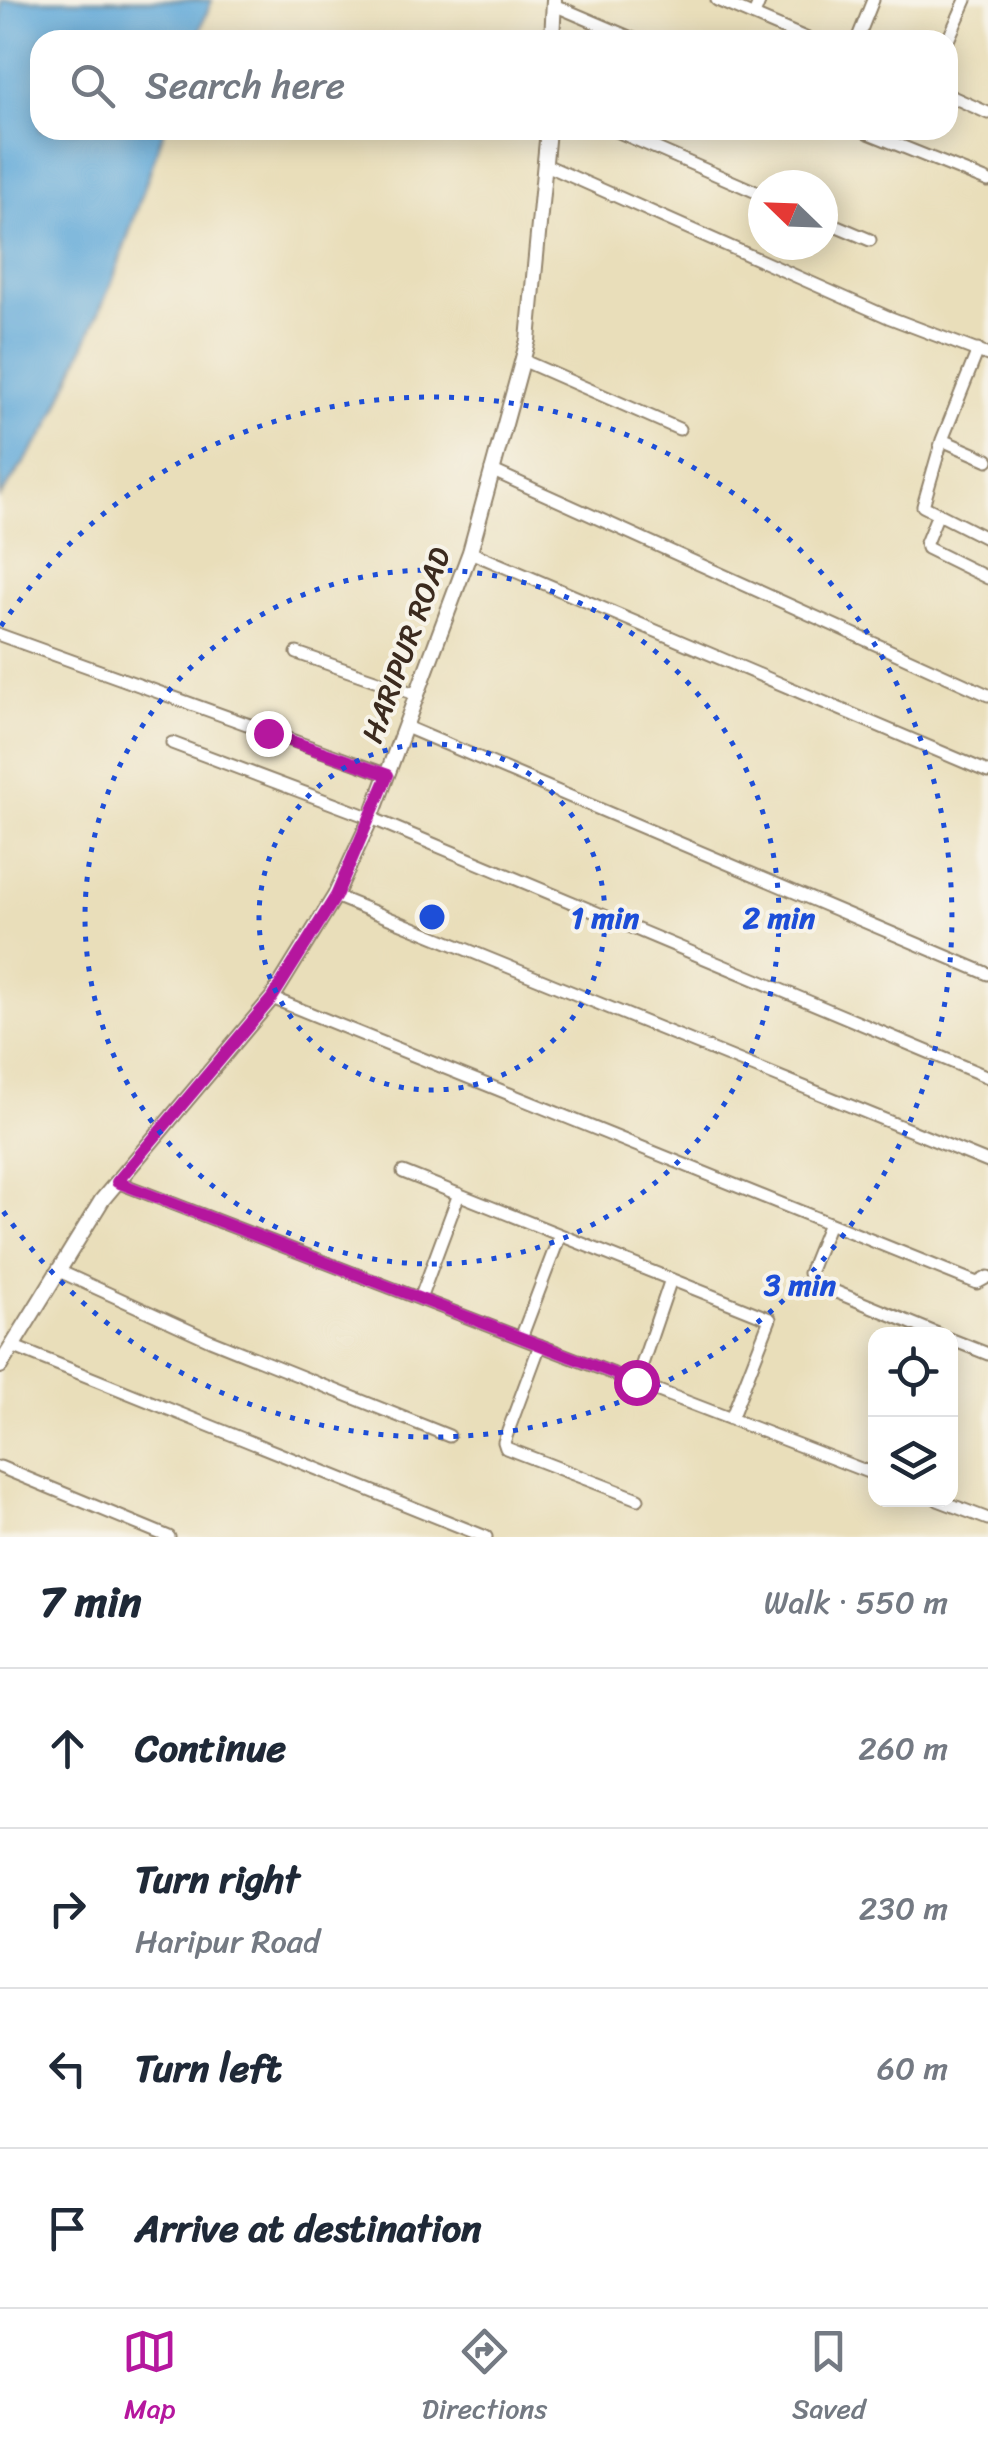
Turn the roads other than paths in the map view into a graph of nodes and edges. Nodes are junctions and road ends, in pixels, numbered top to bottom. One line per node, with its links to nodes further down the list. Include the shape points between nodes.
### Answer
1 (717, 0): 6 (street)
2 (760, 0): 6 (street)
3 (873, 0): 10 (street)
4 (966, 0): 11 (street)
5 (554, 2): 7 (street); 8 (street)
6 (754, 15): 9 (street)
7 (553, 30)
8 (614, 30)
9 (788, 30)
10 (862, 30)
11 (952, 30)
12 (958, 100): 13 (street)
13 (988, 113)
14 (547, 140): 17 (street, HARIPUR ROAD)
15 (637, 140): 19 (street)
16 (886, 140): 18 (street)
17 (546, 166): 22 (street); 23 (street, HARIPUR ROAD)
18 (988, 181)
19 (748, 188)
20 (838, 226): 21 (street)
21 (870, 240)
22 (983, 353): 25 (street)
23 (522, 360): 24 (street); 27 (street, HARIPUR ROAD)
24 (679, 429)
25 (942, 440): 26 (street); 28 (street, via 922,506)
26 (988, 460)
27 (491, 470): 30 (street, HARIPUR ROAD); 35 (street)
28 (937, 516): 29 (street); 31 (street, via 927,548)
29 (988, 539)
30 (470, 552): 34 (street, HARIPUR ROAD); 38 (street)
31 (988, 578)
32 (0, 635): 39 (street)
33 (297, 653): 34 (street)
34 (418, 695): 36 (street, HARIPUR ROAD)
35 (988, 695)
36 (406, 727): 39 (street, HARIPUR ROAD); 42 (street)
37 (172, 742): 40 (street)
38 (988, 772)
39 (388, 775): 40 (street, HARIPUR ROAD)
40 (371, 818): 41 (street, HARIPUR ROAD); 44 (street)
41 (336, 896): 43 (street, HARIPUR ROAD); 45 (street)
42 (988, 974)
43 (272, 998): 47 (street, HARIPUR ROAD); 49 (street)
44 (988, 1078)
45 (988, 1162)
46 (403, 1172): 48 (street)
47 (117, 1182): 51 (street, HARIPUR ROAD); 54 (street)
48 (459, 1194): 50 (street); 54 (street)
49 (829, 1223): 52 (street, via 977,1282); 55 (street, via 809,1273 812,1282)
50 (560, 1234): 53 (street); 56 (street)
51 (59, 1271): 58 (street, HARIPUR ROAD); 64 (street)
52 (988, 1277)
53 (671, 1279): 62 (street); 63 (street, via 770,1319)
54 (420, 1299): 56 (street)
55 (921, 1327)
56 (521, 1338): 59 (street)
57 (958, 1343): 60 (street)
58 (12, 1346): 61 (street, HARIPUR ROAD); 71 (street)
59 (540, 1346): 62 (street); 67 (street, via 506,1448)
60 (988, 1354)
61 (0, 1366)
62 (636, 1382): 63 (street)
63 (731, 1419): 66 (street)
64 (449, 1436)
65 (0, 1467): 70 (street)
66 (868, 1472)
67 (638, 1500)
68 (956, 1507): 69 (street)
69 (988, 1519)
70 (169, 1537)
71 (486, 1537)

